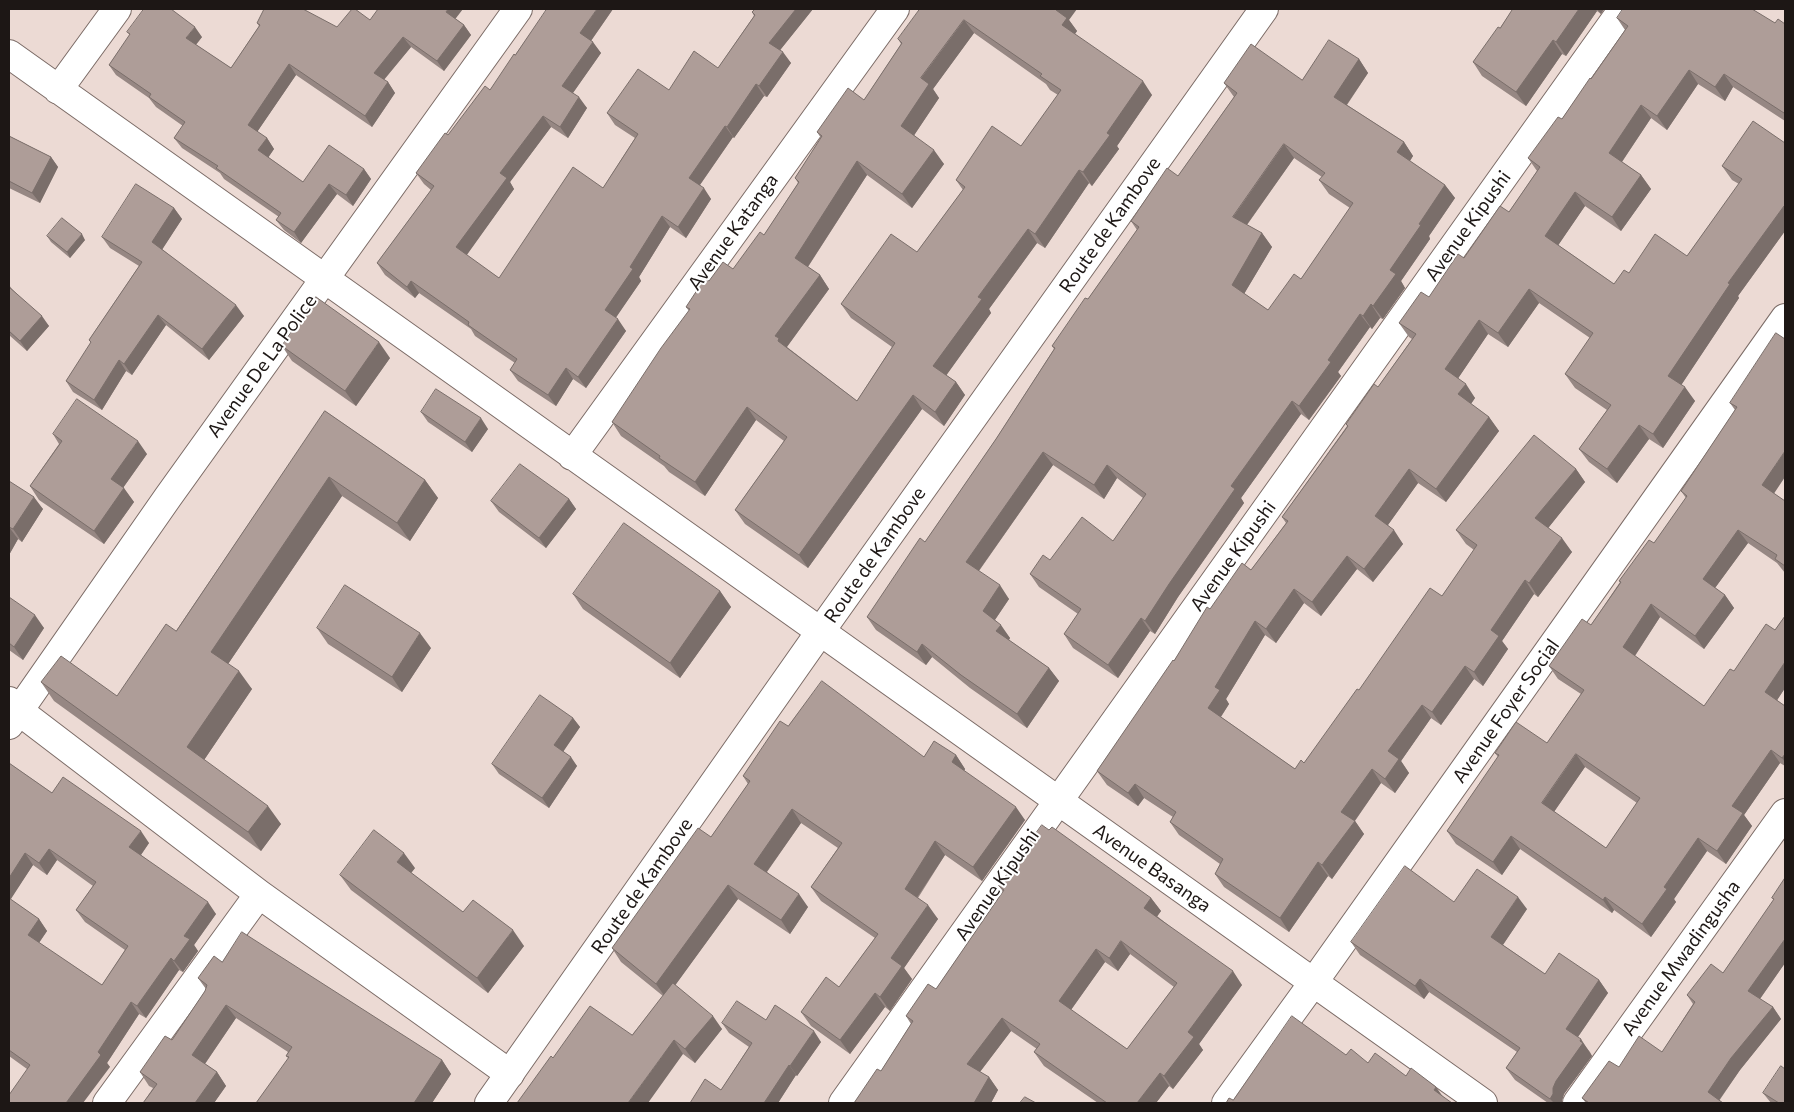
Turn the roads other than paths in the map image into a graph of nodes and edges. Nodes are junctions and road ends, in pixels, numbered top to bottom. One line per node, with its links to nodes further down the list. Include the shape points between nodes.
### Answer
1 (117, 9): 7 (street)
2 (518, 9): 8 (street, Avenue De La Police)
3 (894, 9): 10 (street, Avenue Katanga)
4 (1264, 9): 11 (street, Route de Kambove)
5 (1623, 9): 13 (street, Avenue Kipushi)
6 (9, 54): 7 (street, Avenue Basanga)
7 (58, 90): 8 (street, Avenue Basanga)
8 (324, 280): 10 (street, Avenue Basanga); 12 (street, Avenue De La Police)
9 (1785, 318): 16 (street, Avenue Foyer Social)
10 (572, 456): 11 (street, Avenue Basanga)
11 (820, 632): 13 (street, Avenue Basanga); 17 (street, Route de Kambove)
12 (12, 712): 15 (street)
13 (1058, 801): 16 (street, Avenue Basanga); 20 (street, Avenue Kipushi)
14 (1785, 812): 23 (street, Avenue Mwadingusha)
15 (259, 894): 17 (street); 18 (street)
16 (1313, 983): 21 (street, Avenue Foyer Social); 22 (street, Avenue Basanga)
17 (510, 1074): 19 (street, Route de Kambove)
18 (108, 1103)
19 (489, 1103)
20 (843, 1103)
21 (1226, 1103)
22 (1483, 1103)
23 (1577, 1103)

